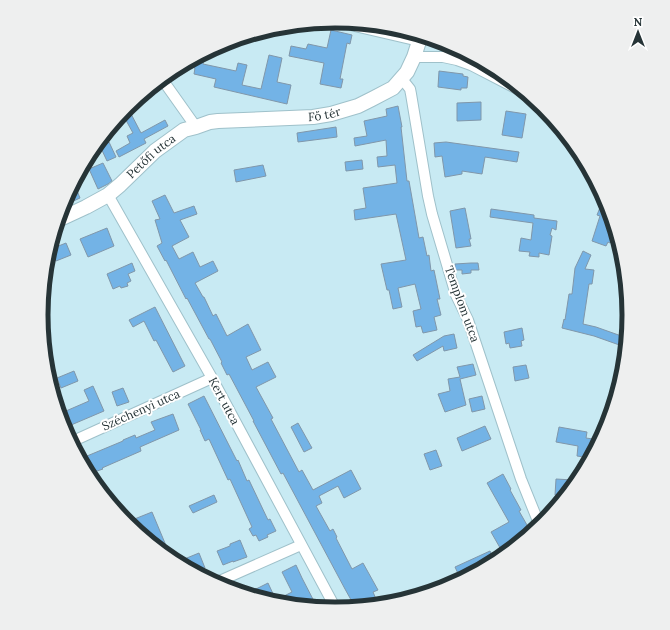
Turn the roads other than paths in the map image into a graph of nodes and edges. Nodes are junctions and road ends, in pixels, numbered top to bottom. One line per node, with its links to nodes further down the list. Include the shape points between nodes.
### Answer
1 (419, 41): 2 (main road, Fő tér)
2 (414, 57): 3 (main road, Fő tér); 4 (street, via 443,57 457,60)
3 (402, 79): 6 (main road, Fő tér, via 393,88 372,100 331,114 228,120); 11 (street, Templom utca, via 410,89 432,214 456,295 468,320 521,479)
4 (501, 81)
5 (165, 83): 6 (street)
6 (196, 127): 7 (main road, Petőfi utca, via 184,130 155,151)
7 (108, 195): 8 (main road, Petőfi utca); 9 (street, Kert utca)
8 (66, 217)
9 (212, 378): 10 (street, Széchenyi utca); 12 (street, Kert utca)
10 (77, 439)
11 (537, 519)
12 (301, 545): 13 (street); 14 (street, Kert utca)
13 (224, 579)
14 (332, 602)

